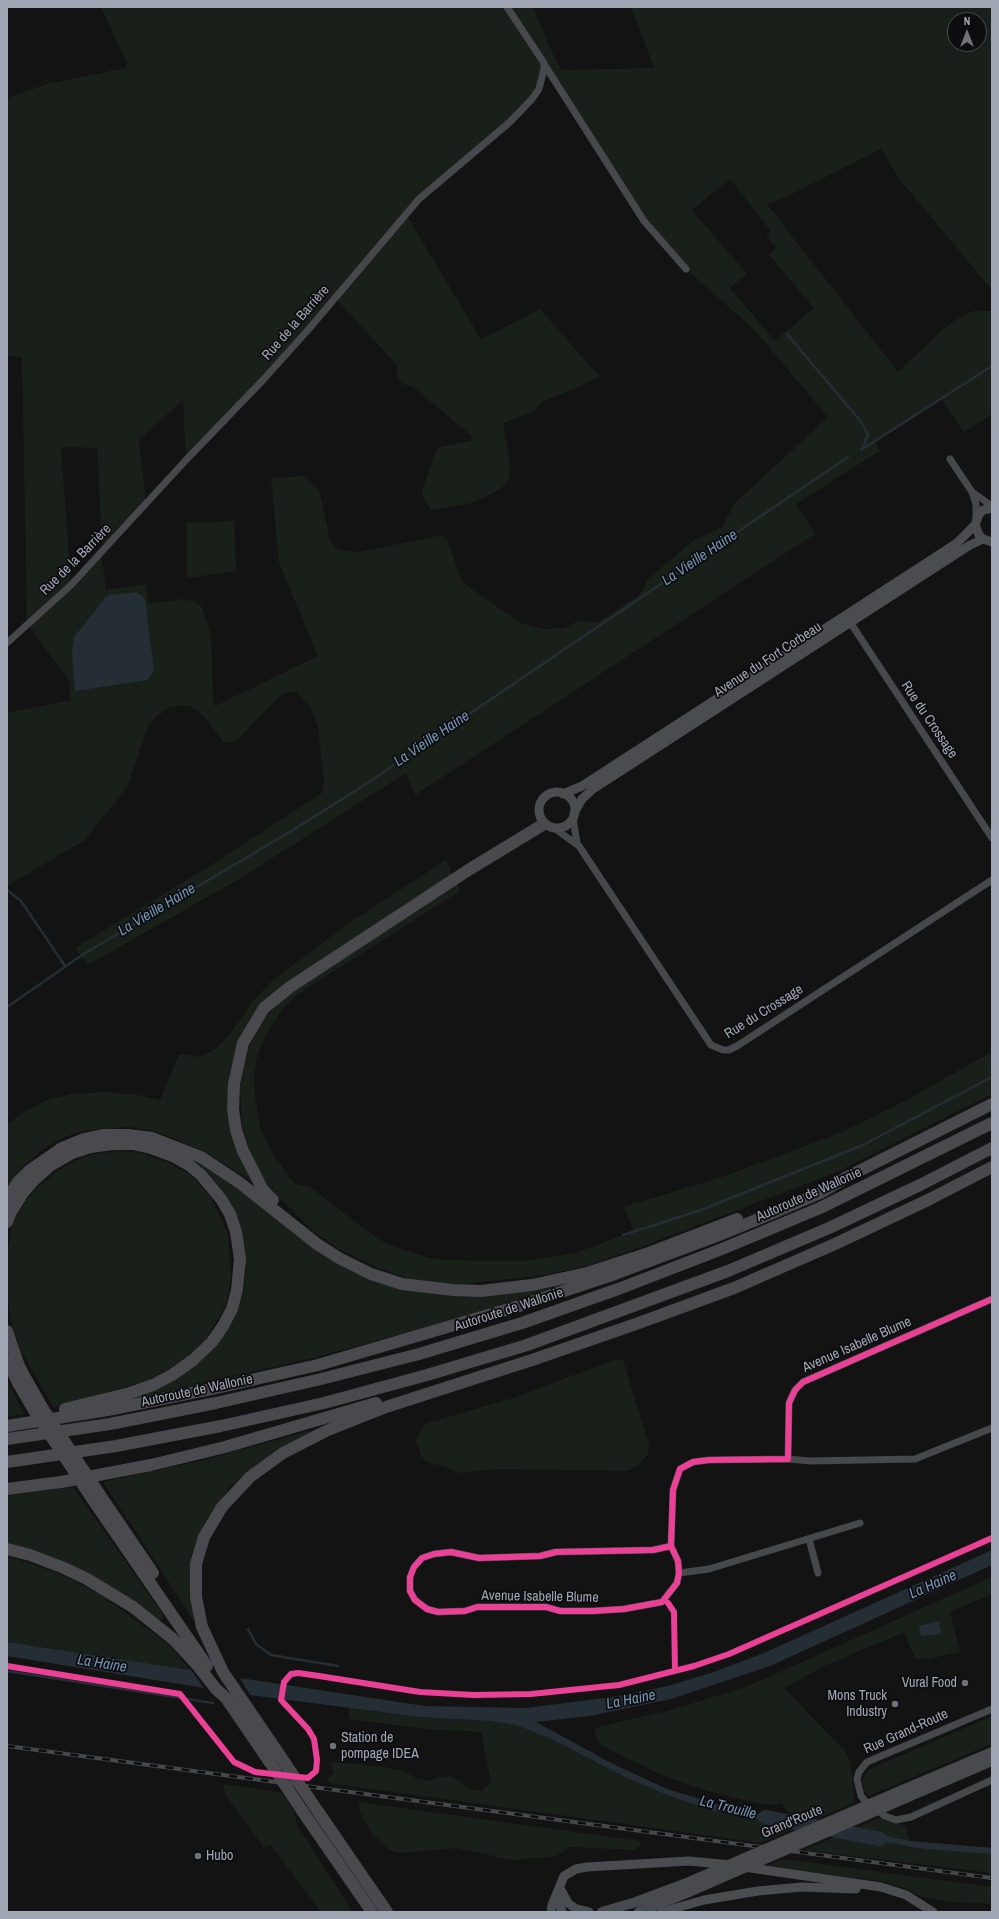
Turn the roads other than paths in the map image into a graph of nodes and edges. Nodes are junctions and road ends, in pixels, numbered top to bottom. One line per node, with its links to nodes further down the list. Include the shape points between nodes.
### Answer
1 (507, 7): 2 (street)
2 (544, 62): 3 (street, via 644,221); 12 (street, Rue de la Barrière, via 539,89 526,108 419,199 263,380 72,585)
3 (686, 269)
4 (950, 459): 5 (street)
5 (972, 492): 6 (street); 7 (street, via 976,504)
6 (992, 507): 7 (street, Avenue du Fort Corbeau, via 983,510)
7 (976, 522): 8 (street, via 976,530); 10 (street, Avenue du Fort Corbeau, via 957,543)
8 (983, 539): 9 (street); 11 (street, Avenue du Fort Corbeau)
9 (992, 542)
10 (846, 615): 11 (street, Rue du Crossage); 13 (street, Avenue du Fort Corbeau, via 582,786)
11 (851, 623): 14 (street, Avenue du Fort Corbeau, via 593,789 582,799); 16 (street, Rue du Crossage)
12 (7, 643)
13 (563, 794): 14 (street, via 572,801); 15 (street, via 552,793 540,803 539,814)
14 (574, 816): 15 (street, via 564,826); 17 (street)
15 (549, 826): 17 (street); 26 (highway, via 470,869 290,987 264,1008 254,1023 243,1043 234,1084 233,1109 236,1130 242,1151 263,1190 290,1215)
16 (992, 838)
17 (577, 843): 18 (street, Rue du Crossage, via 711,1044 723,1050 737,1046)
18 (992, 880)
19 (992, 1104): 23 (highway)
20 (992, 1123): 35 (highway, Autoroute de Wallonie, via 806,1214 621,1288 522,1323 419,1354 216,1403 110,1424)
21 (992, 1148): 37 (highway, via 836,1224 728,1271 527,1345 427,1375 221,1426 123,1445)
22 (992, 1167): 31 (highway, via 928,1200 734,1288 535,1359)
23 (847, 1177): 26 (highway, via 646,1254 558,1280 494,1290 453,1290 402,1284 371,1274 339,1258); 33 (highway, via 820,1193 773,1213 630,1269 421,1336 211,1389 108,1410)
24 (7, 1199): 26 (highway, via 29,1171 62,1148 103,1135 128,1135 152,1138 201,1158 240,1183)
25 (7, 1222): 32 (highway, via 10,1212 22,1194 52,1165 72,1153 91,1147 133,1144 173,1156 189,1165 209,1184 230,1214 239,1242 240,1258 237,1290 232,1309 223,1326 198,1356 172,1375 130,1393)
26 (298, 1229)
27 (992, 1299): 36 (street, Avenue Isabelle Blume, via 802,1382 789,1403)
28 (7, 1331): 30 (highway)
29 (7, 1360): 30 (highway)
30 (23, 1382): 39 (highway, bridge, via 43,1409)
31 (435, 1389): 38 (highway, via 151,1465); 46 (highway, via 328,1430 283,1453 250,1477 222,1506 204,1537 195,1580 202,1627)
32 (7, 1422)
33 (7, 1426)
34 (992, 1428): 36 (street, via 915,1459)
35 (7, 1439)
36 (788, 1459): 42 (street, via 709,1460 693,1462 680,1469 673,1490)
37 (7, 1462)
38 (7, 1489)
39 (96, 1496): 46 (highway, via 213,1662); 47 (highway)
40 (860, 1523): 41 (street)
41 (809, 1539): 44 (street, via 708,1569); 45 (street)
42 (671, 1546): 44 (street, via 678,1561); 44 (street, Avenue Isabelle Blume, via 653,1550 556,1552 540,1556 479,1558 451,1552 434,1554 422,1558 414,1568 410,1577 410,1591 427,1609 438,1612 465,1611 477,1607 546,1607 569,1611 620,1610 662,1602 676,1583)
43 (7, 1549): 47 (highway, via 64,1568 113,1594 173,1639)
44 (679, 1573)
45 (818, 1573)
46 (223, 1672): 57 (highway, bridge)
47 (226, 1698): 56 (highway, bridge)
48 (992, 1708): 51 (street, Rue Grand-Route, via 867,1762 857,1779 861,1796 865,1801 896,1820 911,1817)
49 (992, 1752): 52 (main road, Grand'Route)
50 (992, 1761): 52 (main road, Grand'Route)
51 (992, 1780)
52 (904, 1794): 53 (main road, Grand'Route, bridge)
53 (686, 1888): 61 (main road, Grand'Route); 62 (main road, Grand'Route)
54 (558, 1891): 55 (street, via 564,1876 587,1867 706,1862 881,1887 906,1895); 58 (street); 59 (street); 60 (street, via 576,1909)
55 (929, 1909): 63 (street, via 885,1893 802,1887 732,1894)
56 (372, 1912)
57 (387, 1912)
58 (551, 1912)
59 (562, 1912)
60 (589, 1912)
61 (602, 1912)
62 (640, 1912)
63 (662, 1912)

